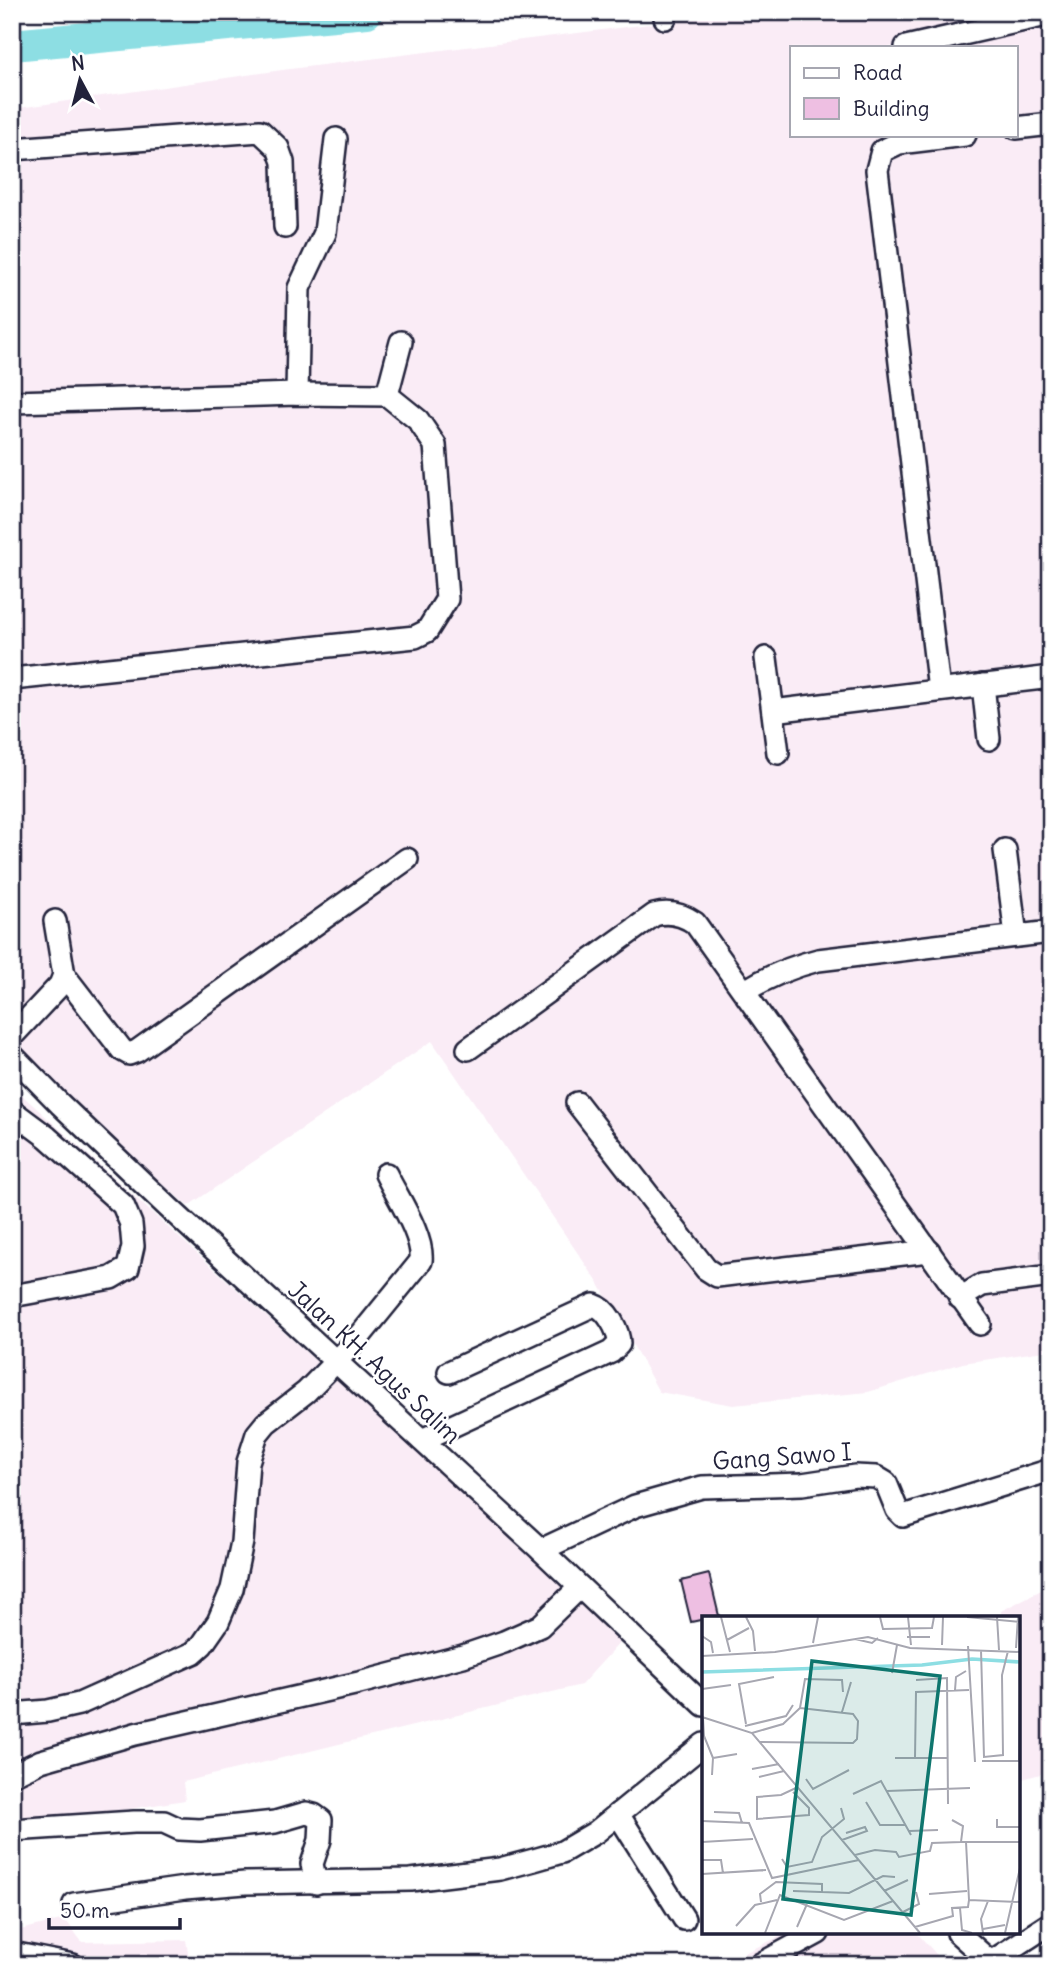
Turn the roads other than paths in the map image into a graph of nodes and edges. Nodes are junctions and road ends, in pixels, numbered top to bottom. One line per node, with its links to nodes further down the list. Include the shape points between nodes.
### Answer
1 (1051, 13): 2 (street)
2 (910, 46)
3 (1051, 124): 4 (street)
4 (1018, 128)
5 (957, 136): 17 (street, via 899,143 882,151 877,170)
6 (336, 139): 10 (street, via 325,233 299,288)
7 (12, 149): 8 (street, via 260,131 278,148 283,162)
8 (285, 227)
9 (401, 342): 11 (street)
10 (297, 394): 11 (street); 12 (street)
11 (387, 395): 15 (street, via 418,420 435,445 447,598 427,631 415,637)
12 (12, 402)
13 (766, 658): 18 (street)
14 (1051, 677): 16 (street)
15 (12, 679)
16 (982, 685): 17 (street); 19 (street)
17 (939, 690): 18 (street)
18 (773, 711): 20 (street)
19 (989, 739)
20 (778, 753)
21 (1005, 850): 25 (street)
22 (407, 859): 26 (street, via 137,1051 128,1054 122,1050)
23 (55, 920): 26 (street)
24 (1051, 932): 25 (street)
25 (1016, 936): 27 (street, via 818,960 771,975)
26 (64, 975): 28 (street, via 61,985)
27 (745, 991): 29 (street, via 695,923 685,917 654,915); 34 (street)
28 (12, 1036)
29 (468, 1049)
30 (12, 1055): 39 (street, Jalan KH. Agus Salim)
31 (577, 1103): 34 (street, via 706,1269 717,1276)
32 (12, 1111): 36 (street, via 123,1205 133,1247 128,1268 111,1278)
33 (386, 1174): 39 (street, via 416,1233 421,1261)
34 (929, 1251): 37 (street)
35 (1051, 1276): 37 (street, via 982,1285)
36 (12, 1296)
37 (960, 1298): 38 (street)
38 (980, 1324)
39 (335, 1361): 41 (street, Jalan KH. Agus Salim); 46 (street, via 257,1434 248,1462 242,1542 232,1588 202,1645 79,1704)
40 (449, 1372): 41 (street, via 594,1305 602,1308 619,1339 611,1352)
41 (422, 1440): 43 (street, Jalan KH. Agus Salim)
42 (1051, 1470): 43 (street, Gang Sawo I, via 903,1516 886,1483 876,1477 702,1487 635,1506)
43 (541, 1550): 44 (street, Jalan KH. Agus Salim)
44 (580, 1587): 45 (street, Jalan KH. Agus Salim); 48 (street, via 540,1626 463,1656 135,1734 41,1761)
45 (702, 1703)
46 (12, 1714)
47 (702, 1746): 49 (street)
48 (12, 1775)
49 (618, 1814): 51 (street, via 562,1852 500,1869 411,1880); 53 (street)
50 (12, 1830): 51 (street, via 164,1822 179,1829 200,1830 275,1822 306,1813 321,1820 312,1864)
51 (316, 1883): 52 (street, via 185,1888)
52 (74, 1904)
53 (684, 1919)
54 (1051, 1923): 58 (street)
55 (814, 1935): 60 (street)
56 (960, 1935): 58 (street)
57 (12, 1954): 59 (street)
58 (993, 1963)
59 (73, 1965)
60 (759, 1965)

